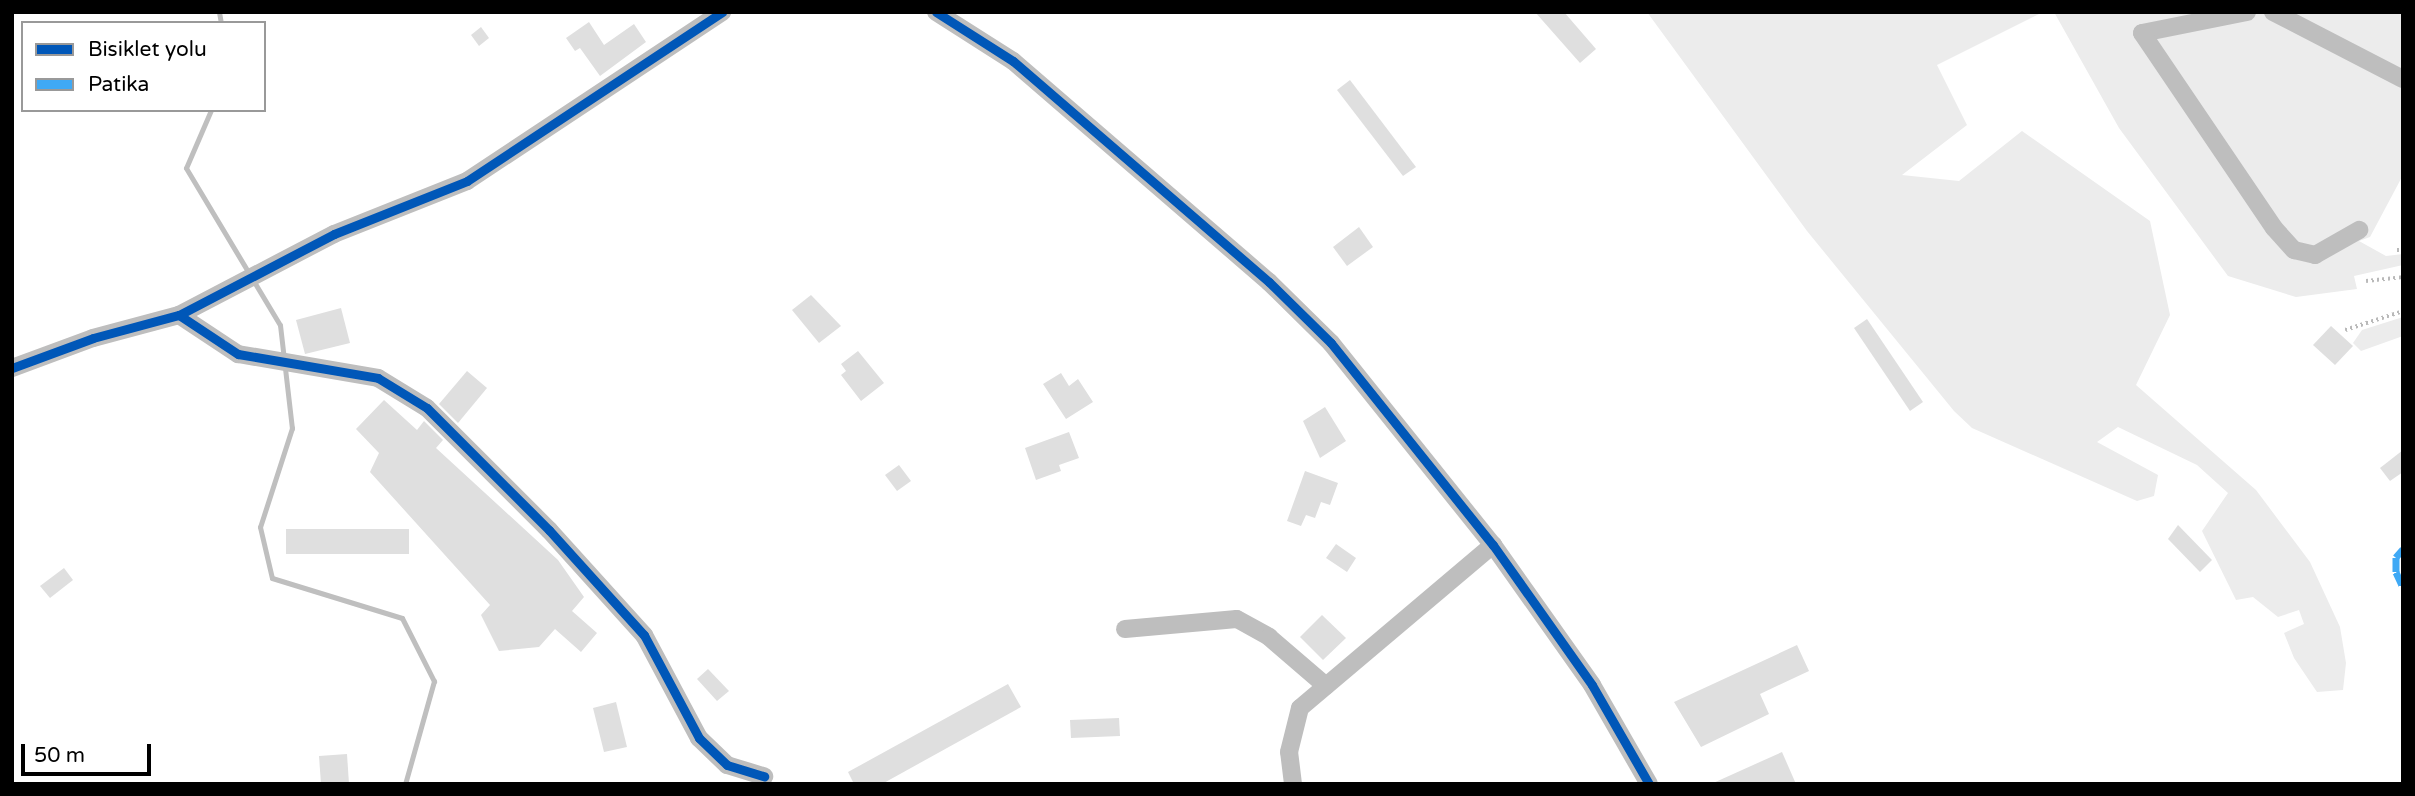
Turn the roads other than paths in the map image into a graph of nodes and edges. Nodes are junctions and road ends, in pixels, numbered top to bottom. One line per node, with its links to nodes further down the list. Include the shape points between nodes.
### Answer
1 (722, 12): 7 (street, via 467,181 280,261)
2 (936, 12): 9 (street, via 1013,61 1269,282 1331,343)
3 (2247, 12): 6 (street, via 2142,33 2274,228 2294,250 2315,256)
4 (2273, 12): 5 (street)
5 (2403, 79)
6 (2359, 230)
7 (179, 315): 8 (street, via 93,338); 12 (street, via 237,355 378,378 427,408 549,530 644,635 699,738 727,765)
8 (12, 368)
9 (1493, 545): 11 (street); 14 (street, via 1592,685)
10 (1125, 629): 11 (street, via 1237,620 1269,637)
11 (1326, 686): 13 (street, via 1300,708 1289,752)
12 (764, 776)
13 (1293, 784)
14 (1649, 784)

